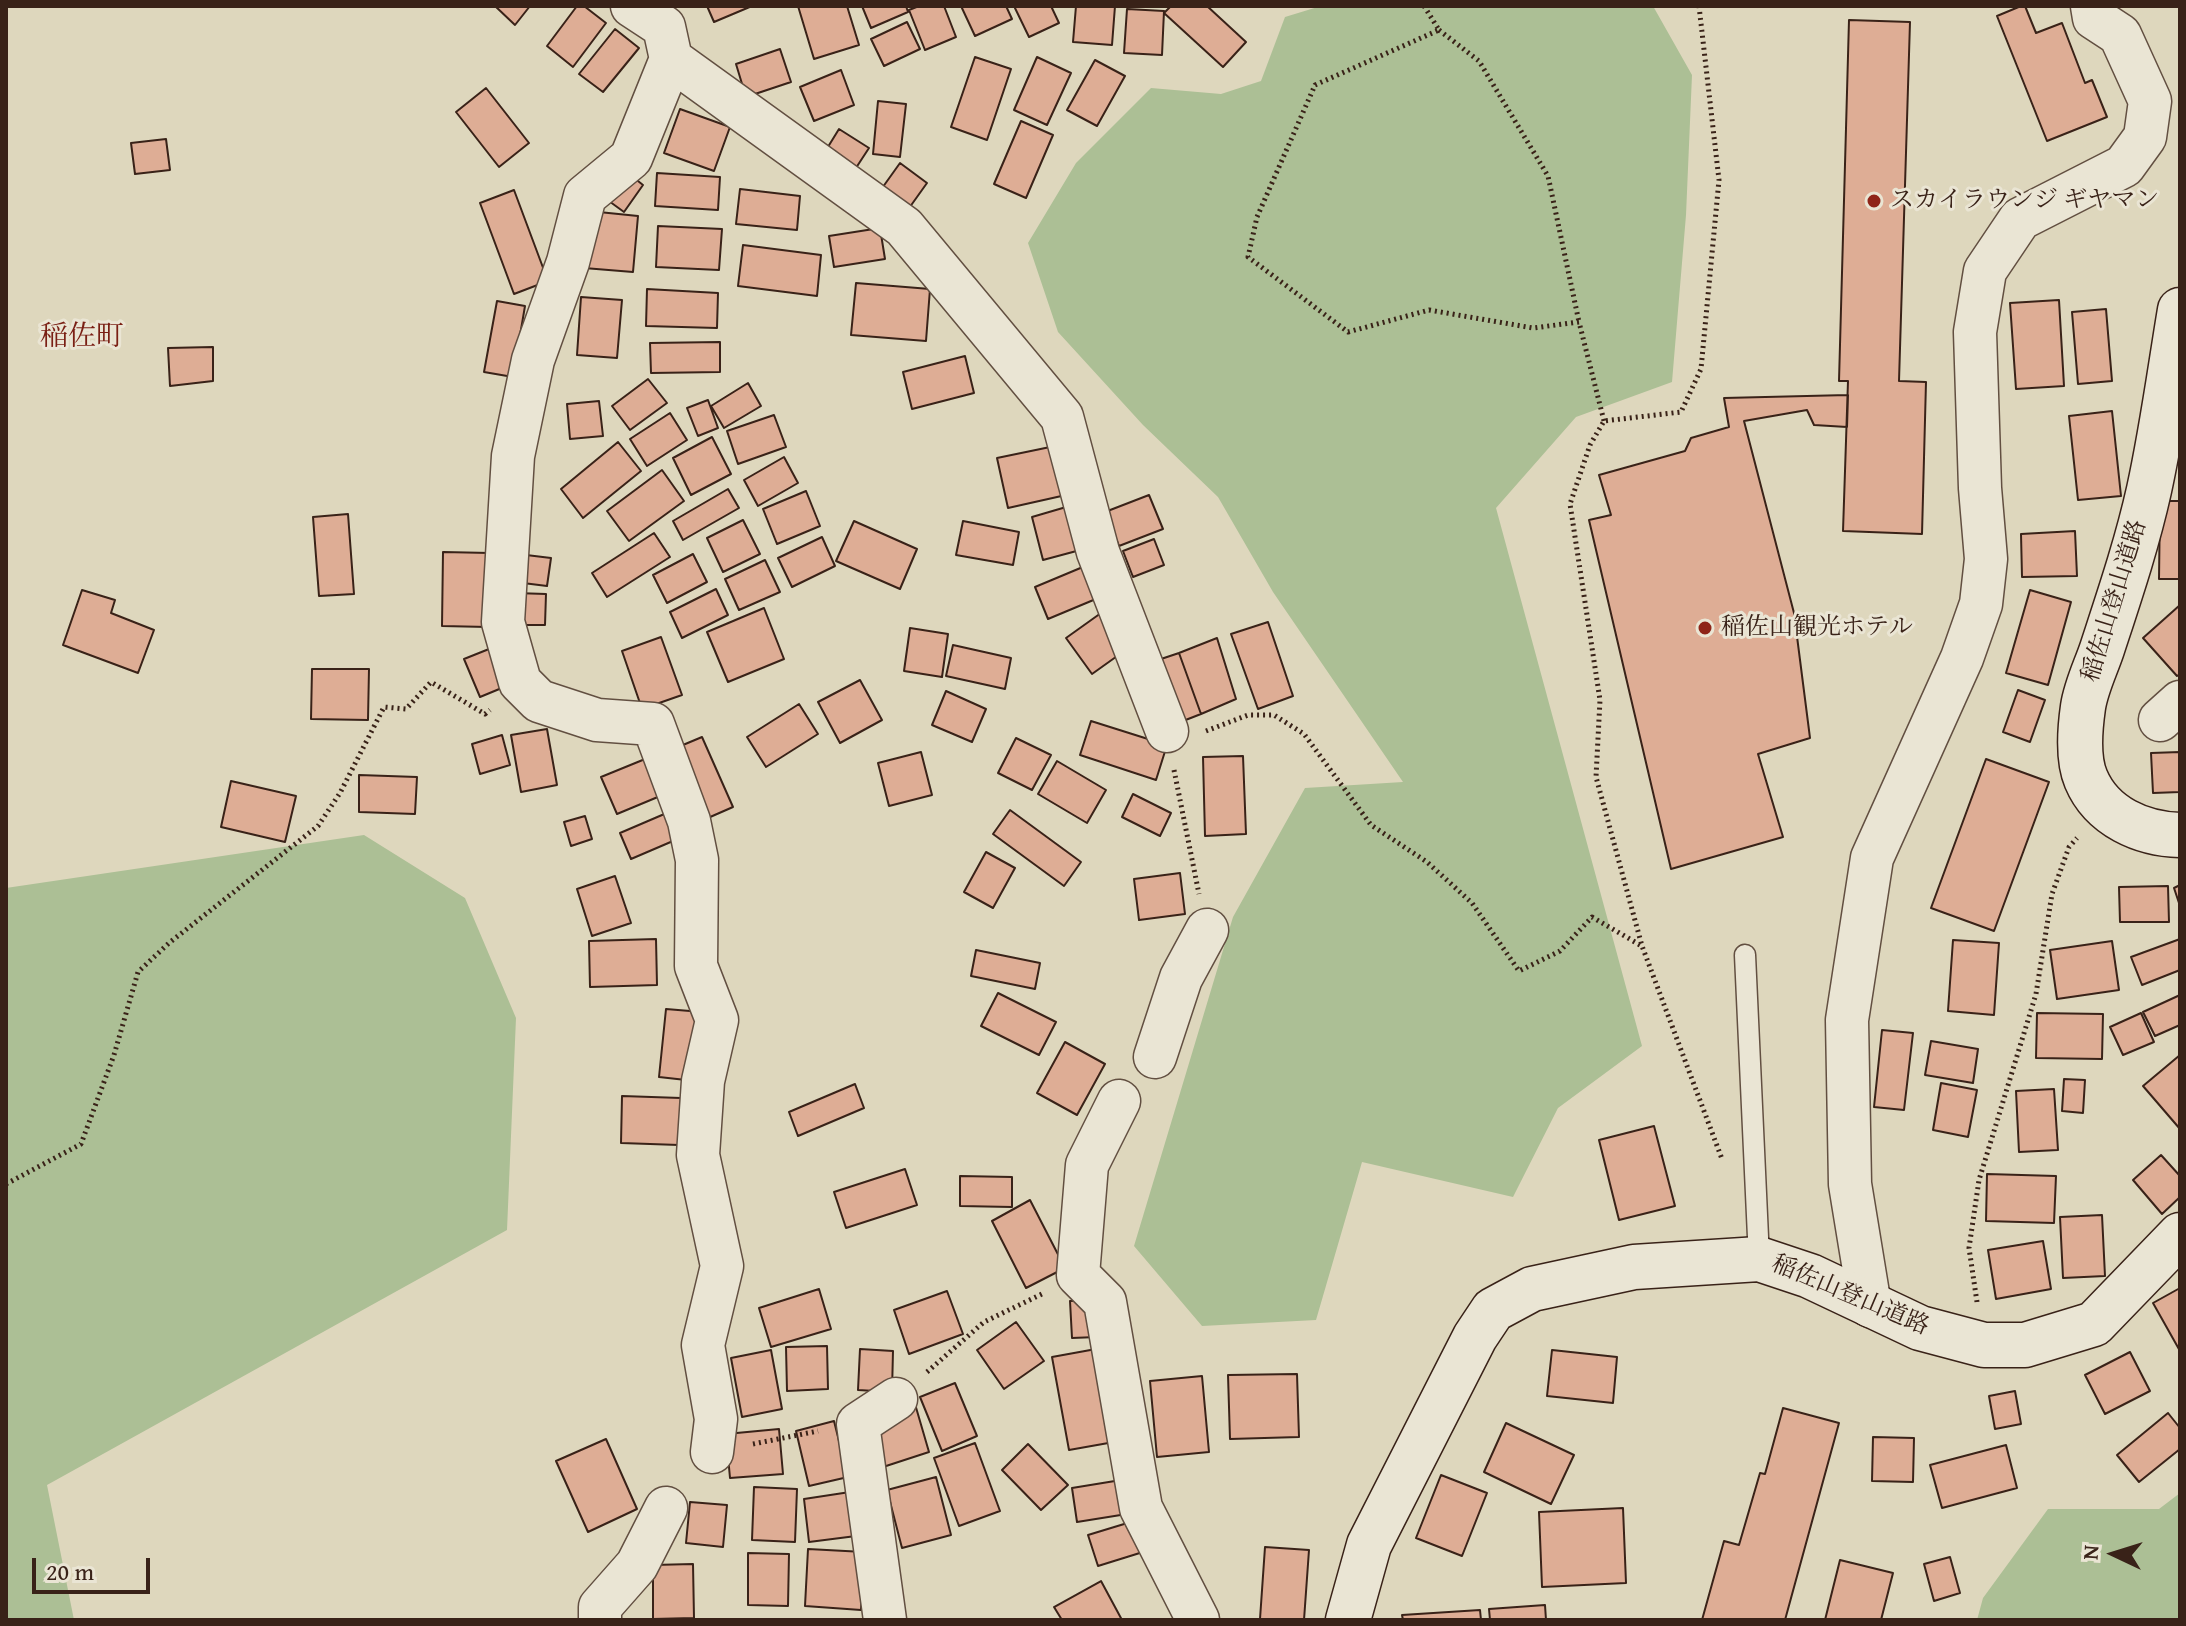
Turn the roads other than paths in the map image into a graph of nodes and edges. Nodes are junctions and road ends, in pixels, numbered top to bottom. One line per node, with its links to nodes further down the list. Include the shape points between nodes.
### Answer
1 (2111, 16): 12 (street, via 2150,101 2145,137 2124,166 2020,219 1985,271 1975,332 1986,559 1981,604 1872,858 1847,1020 1850,1184)
2 (662, 24): 4 (street, via 904,227 1062,417 1098,552); 14 (street, via 631,158 585,196 533,360 513,456 503,622 520,682 539,701 597,720 653,724 689,821 697,860 696,966 717,1020 703,1081 698,1155 722,1266 703,1345 716,1419)
3 (2180, 310): 5 (street, 稲佐山登山道路, via 2148,491 2083,705 2080,752 2085,779 2103,806 2140,828)
4 (1187, 731)
5 (2180, 835)
6 (1207, 930): 8 (street, via 1181,978)
7 (1745, 955): 11 (lane)
8 (1155, 1057)
9 (1119, 1101): 19 (street, via 1087,1165 1078,1275 1105,1302 1141,1508)
10 (2180, 1235): 12 (street, 稲佐山登山道路, via 2094,1324 2025,1345 1984,1345 1920,1328)
11 (1759, 1259): 12 (street, 稲佐山登山道路, via 1810,1276); 16 (street, 稲佐山登山道路, via 1634,1267 1532,1289 1493,1310 1369,1545)
12 (1870, 1306)
13 (896, 1399): 18 (street, via 858,1424)
14 (712, 1452)
15 (666, 1508): 17 (street, via 637,1565 600,1607)
16 (1348, 1619)
17 (600, 1620)
18 (885, 1620)
19 (1198, 1620)

